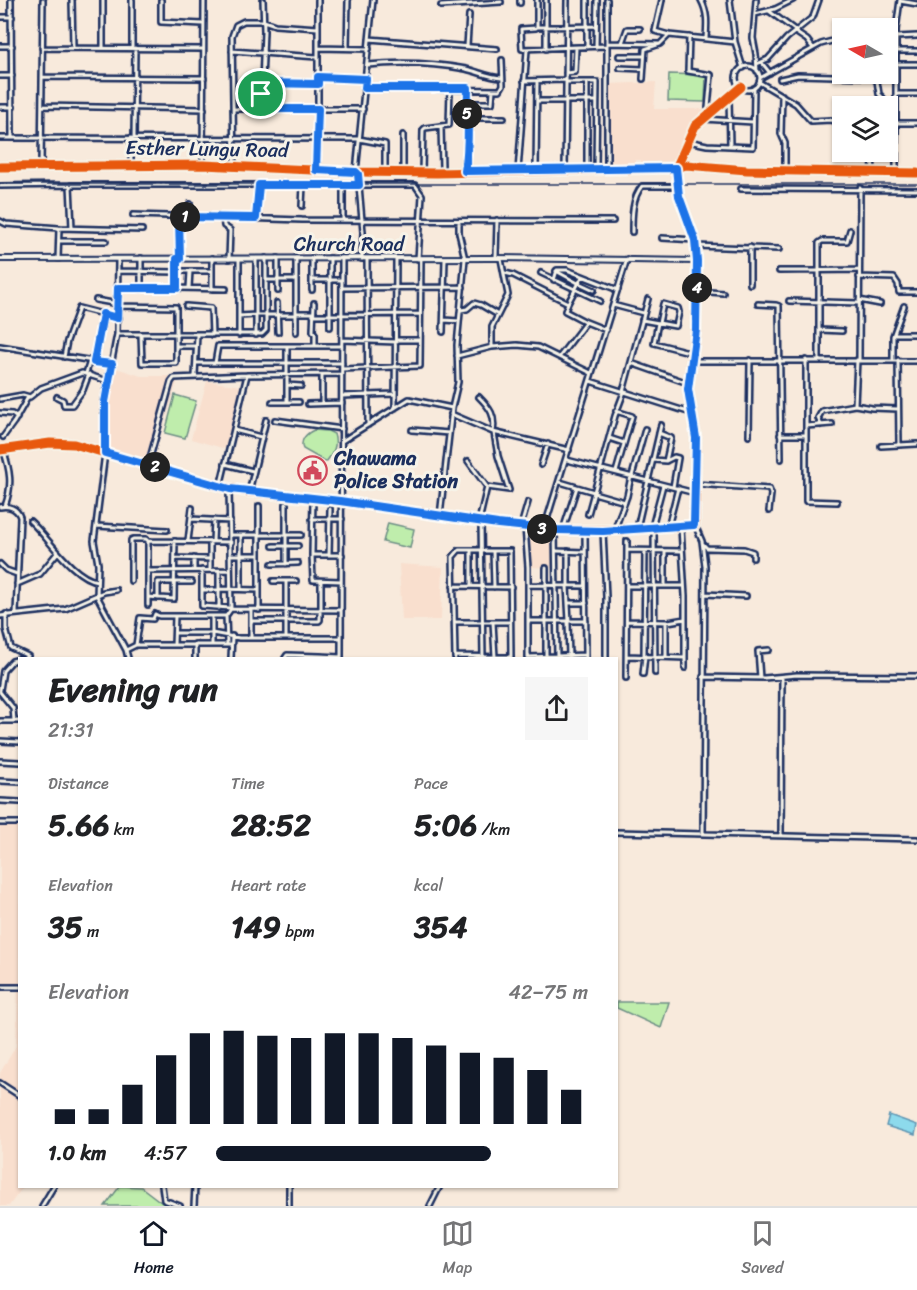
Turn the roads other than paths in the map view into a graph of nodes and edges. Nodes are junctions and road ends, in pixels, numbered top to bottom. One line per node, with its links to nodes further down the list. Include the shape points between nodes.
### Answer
1 (11, 0): 32 (street)
2 (43, 0): 61 (street)
3 (72, 0): 58 (street)
4 (103, 0): 62 (street)
5 (132, 0): 63 (street)
6 (161, 0): 35 (street, via 161,22)
7 (204, 0): 35 (street)
8 (263, 0): 34 (street)
9 (318, 0): 41 (street)
10 (348, 0): 65 (street)
11 (373, 0): 49 (street)
12 (537, 0): 40 (street)
13 (546, 0): 36 (street)
14 (567, 0): 37 (street)
15 (587, 0): 38 (street)
16 (597, 0): 39 (street)
17 (607, 0): 54 (street)
18 (662, 0): 44 (street, via 654,28)
19 (701, 0): 48 (street, via 706,9)
20 (730, 0): 51 (street)
21 (756, 0): 29 (street)
22 (793, 0): 28 (street)
23 (819, 0): 43 (street, via 813,17)
24 (900, 1): 26 (street); 33 (street)
25 (501, 2): 27 (street)
26 (917, 4)
27 (441, 6)
28 (769, 11): 29 (street); 43 (street)
29 (755, 14): 83 (street)
30 (469, 15): 57 (street)
31 (0, 17): 32 (street)
32 (12, 17): 56 (street)
33 (898, 18)
34 (264, 21): 41 (street); 74 (street, via 236,25); 77 (street)
35 (203, 24): 69 (street)
36 (546, 26): 37 (street); 40 (street); 72 (street)
37 (566, 26): 38 (street); 66 (street)
38 (588, 26): 39 (street); 59 (street)
39 (596, 26): 60 (street)
40 (537, 27): 73 (street, via 521,29 521,48)
41 (318, 28): 64 (street)
42 (640, 29): 52 (street, via 627,29)
43 (796, 32): 68 (street); 82 (street)
44 (669, 35): 46 (street); 53 (street)
45 (917, 36): 47 (street)
46 (689, 37): 48 (street); 136 (street, via 688,71 711,75)
47 (898, 37)
48 (706, 38): 51 (street)
49 (369, 39): 57 (street); 70 (street)
50 (832, 40): 68 (street)
51 (735, 42): 88 (street)
52 (622, 43): 53 (street); 54 (street)
53 (660, 44): 79 (street, via 646,47)
54 (607, 45): 60 (street); 169 (street)
55 (0, 46): 56 (street)
56 (12, 46): 94 (street)
57 (467, 46): 71 (street)
58 (73, 47): 61 (street); 62 (street)
59 (588, 47): 60 (street); 67 (street)
60 (596, 47)
61 (42, 48): 95 (street)
62 (104, 48): 63 (street)
63 (133, 48): 69 (street); 96 (street)
64 (318, 48): 65 (street); 80 (street)
65 (347, 48): 70 (street)
66 (566, 48): 67 (street); 72 (street); 91 (street)
67 (576, 48): 91 (street, via 575,72)
68 (813, 48): 92 (street)
69 (203, 49): 98 (street)
70 (369, 49): 86 (street)
71 (497, 49)
72 (546, 49): 73 (street)
73 (527, 50): 104 (street)
74 (232, 51): 77 (street); 132 (street)
75 (898, 51): 76 (street)
76 (917, 51)
77 (263, 53): 80 (street); 108 (street)
78 (619, 56): 79 (street)
79 (644, 56): 89 (street)
80 (318, 57): 97 (street)
81 (502, 60): 99 (street)
82 (762, 63): 83 (street); 92 (street)
83 (757, 64): 90 (street)
84 (898, 64): 85 (street)
85 (917, 64)
86 (367, 65): 99 (street, via 426,64); 100 (street)
87 (620, 68): 89 (street)
88 (743, 68): 90 (street); 111 (street, via 737,77)
89 (643, 69): 101 (street)
90 (757, 71): 103 (street)
91 (566, 73): 106 (street)
92 (771, 73): 103 (street)
93 (0, 76): 94 (street)
94 (12, 76): 129 (street)
95 (42, 77): 96 (street); 127 (street)
96 (135, 77): 98 (street); 130 (street)
97 (318, 77): 100 (street); 109 (street)
98 (204, 78): 131 (street)
99 (502, 78): 116 (street, via 501,90)
100 (366, 79): 112 (street)
101 (643, 79)
102 (780, 79): 120 (street, via 798,75 871,77 877,81)
103 (759, 80): 115 (street); 119 (street)
104 (524, 81): 105 (street); 172 (street)
105 (537, 81): 106 (street); 122 (street)
106 (566, 81): 107 (street); 123 (street)
107 (587, 82): 124 (street); 125 (street, via 597,82)
108 (262, 83): 109 (street); 133 (street)
109 (318, 84): 134 (street)
110 (896, 84): 117 (street)
111 (741, 87): 115 (street); 121 (street)
112 (365, 88): 113 (street); 135 (street)
113 (450, 88): 114 (street); 145 (street, via 449,125)
114 (468, 88): 116 (street); 126 (street)
115 (754, 88): 142 (street)
116 (493, 90): 126 (street, via 491,104)
117 (896, 94): 118 (street)
118 (917, 94)
119 (782, 95): 140 (street, via 811,121); 174 (street)
120 (881, 96)
121 (729, 98): 136 (street); 141 (street)
122 (537, 101): 123 (street); 173 (street)
123 (566, 101): 124 (street); 166 (street)
124 (587, 101): 125 (street); 167 (street)
125 (596, 101): 168 (street)
126 (468, 103): 137 (street)
127 (43, 106): 130 (street); 151 (street)
128 (0, 107): 129 (street)
129 (13, 107): 148 (street)
130 (135, 108): 131 (street); 149 (street)
131 (204, 109): 152 (street)
132 (234, 109): 133 (street); 153 (street)
133 (261, 109): 134 (street)
134 (318, 109): 135 (street); 150 (street)
135 (363, 109): 154 (street)
136 (711, 111): 139 (street)
137 (467, 118): 138 (street); 171 (street, via 470,135)
138 (504, 118)
139 (703, 119): 141 (street); 155 (street)
140 (832, 120)
141 (731, 122): 142 (street); 156 (street)
142 (753, 122): 156 (street, via 753,147)
143 (898, 123): 144 (street)
144 (917, 123)
145 (441, 127): 177 (street, via 423,130); 180 (street, via 442,168)
146 (403, 135): 176 (street)
147 (0, 138): 148 (street)
148 (12, 138): 151 (street)
149 (133, 138): 151 (street); 152 (street); 159 (street)
150 (318, 138): 153 (street); 154 (street); 165 (street)
151 (41, 139): 161 (street)
152 (203, 139): 153 (street); 160 (street)
153 (234, 139): 162 (street)
154 (359, 139): 170 (street, via 386,145); 175 (street)
155 (688, 141): 156 (street); 164 (street)
156 (730, 146)
157 (872, 162): 178 (street)
158 (896, 162): 179 (street)
159 (131, 165): 160 (street, Esther Lungu Road); 161 (street, Esther Lungu Road)
160 (203, 165): 162 (street, Esther Lungu Road)
161 (41, 166): 163 (street, Esther Lungu Road)
162 (234, 166): 165 (street, Esther Lungu Road)
163 (0, 167)
164 (676, 168): 169 (street, Esther Lungu Road); 174 (street, Esther Lungu Road, via 686,165); 188 (street)
165 (316, 170): 175 (street, Esther Lungu Road)
166 (565, 170): 167 (street, Esther Lungu Road); 173 (street, Esther Lungu Road)
167 (587, 170): 168 (street, Esther Lungu Road)
168 (596, 170): 169 (street, Esther Lungu Road)
169 (607, 170)
170 (385, 171): 175 (street, Esther Lungu Road); 176 (street, Esther Lungu Road)
171 (465, 171): 172 (street, Esther Lungu Road); 180 (street, Esther Lungu Road)
172 (518, 171): 173 (street, Esther Lungu Road)
173 (536, 171)
174 (785, 171): 178 (street, Esther Lungu Road)
175 (356, 172): 186 (street)
176 (404, 172): 177 (street, Esther Lungu Road)
177 (422, 172): 180 (street, Esther Lungu Road)
178 (873, 172): 179 (street, Esther Lungu Road)
179 (896, 172): 181 (street, Esther Lungu Road)
180 (437, 173)
181 (917, 173)
182 (303, 184): 184 (street); 185 (street); 193 (street)
183 (70, 185): 184 (street); 187 (street); 207 (street)
184 (259, 185): 198 (street)
185 (343, 185): 186 (street); 199 (street)
186 (359, 185): 200 (street); 201 (street, via 415,185 422,195)
187 (0, 186)
188 (677, 186): 210 (street, via 640,188 633,206); 212 (street)
189 (860, 188): 190 (street); 191 (street); 242 (street)
190 (741, 189)
191 (917, 190)
192 (190, 204): 196 (street)
193 (302, 206)
194 (133, 214): 195 (street)
195 (179, 217): 196 (street); 230 (street)
196 (189, 217): 197 (street)
197 (223, 217): 198 (street); 231 (street, via 224,226 230,230)
198 (256, 218): 199 (street)
199 (343, 220): 200 (street)
200 (362, 220): 201 (street); 234 (street)
201 (420, 220): 204 (street); 236 (street)
202 (496, 220): 204 (street); 205 (street); 227 (street)
203 (0, 221): 206 (street)
204 (459, 221): 238 (street)
205 (613, 221)
206 (59, 228): 207 (street); 213 (street)
207 (72, 228): 208 (street)
208 (142, 230)
209 (850, 230): 241 (street, via 847,241 820,241)
210 (632, 232)
211 (662, 238): 212 (street)
212 (695, 240): 215 (street)
213 (58, 241): 214 (street); 229 (street)
214 (106, 241)
215 (696, 246): 216 (street); 240 (street)
216 (750, 247): 217 (street); 263 (street)
217 (780, 249)
218 (118, 258): 219 (street, Church Road); 229 (street, Church Road); 243 (street)
219 (141, 258): 230 (street, Church Road); 244 (street)
220 (212, 258): 230 (street, Church Road); 231 (street, Church Road); 247 (street)
221 (266, 258): 222 (street, Church Road); 233 (street, Church Road); 255 (street)
222 (278, 258): 223 (street, Church Road); 256 (street)
223 (296, 258): 224 (street, Church Road); 257 (street)
224 (312, 258): 225 (street, Church Road); 258 (street)
225 (330, 258): 226 (street, Church Road); 259 (street)
226 (342, 258): 234 (street, Church Road); 260 (street)
227 (499, 258): 238 (street, Church Road); 239 (street, Church Road); 250 (street)
228 (0, 259): 229 (street, Church Road)
229 (58, 259)
230 (178, 259): 245 (street)
231 (229, 259): 232 (street, Church Road)
232 (239, 259): 233 (street, Church Road); 313 (street)
233 (256, 259): 254 (street)
234 (365, 259): 235 (street, Church Road); 269 (street)
235 (396, 259): 236 (street, Church Road); 270 (street)
236 (419, 259): 237 (street, Church Road); 271 (street)
237 (445, 259): 238 (street, Church Road); 272 (street)
238 (465, 259): 264 (street)
239 (627, 259): 240 (street, Church Road); 277 (street)
240 (697, 261): 281 (street)
241 (819, 270): 242 (street); 249 (street); 288 (street)
242 (859, 270): 253 (street)
243 (118, 271): 244 (street); 265 (street)
244 (141, 271): 245 (street); 273 (street)
245 (177, 271): 246 (street); 266 (street)
246 (190, 271): 247 (street); 267 (street)
247 (212, 271): 274 (street)
248 (556, 271): 252 (street, via 567,270); 261 (street); 262 (street)
249 (779, 272)
250 (505, 273): 292 (street); 312 (street, via 508,295)
251 (541, 273): 261 (street)
252 (582, 277): 262 (street); 277 (street)
253 (860, 278): 282 (street, via 894,278 899,292); 289 (street)
254 (256, 279): 255 (street); 306 (street)
255 (267, 279): 256 (street); 307 (street)
256 (278, 280): 257 (street); 278 (street)
257 (296, 280): 302 (street)
258 (312, 280): 259 (street); 279 (street)
259 (330, 280): 260 (street); 309 (street)
260 (342, 280): 268 (street)
261 (554, 280): 280 (street)
262 (579, 283): 276 (street); 280 (street)
263 (750, 284)
264 (464, 287): 272 (street); 299 (street)
265 (118, 288): 273 (street); 295 (street)
266 (177, 288): 267 (street); 273 (street)
267 (189, 288): 274 (street)
268 (342, 288): 269 (street); 310 (street)
269 (369, 288): 270 (street); 311 (street)
270 (396, 288): 271 (street); 304 (street)
271 (421, 288): 272 (street); 305 (street)
272 (444, 288): 315 (street)
273 (141, 289)
274 (212, 289): 275 (street)
275 (225, 289)
276 (594, 290)
277 (618, 290): 296 (street)
278 (278, 291)
279 (312, 291)
280 (576, 291): 286 (street); 292 (street)
281 (697, 291): 283 (street); 347 (street)
282 (917, 292)
283 (723, 293)
284 (648, 299): 300 (street)
285 (96, 300): 295 (street)
286 (600, 301)
287 (789, 301): 288 (street)
288 (819, 301): 289 (street); 322 (street)
289 (859, 302): 294 (street); 355 (street)
290 (277, 303): 308 (street)
291 (314, 303): 303 (street)
292 (568, 303): 318 (street, via 565,311)
293 (758, 304): 352 (street, via 779,306)
294 (880, 304)
295 (118, 305): 314 (street); 332 (street, via 174,306)
296 (613, 305): 300 (street); 321 (street)
297 (186, 306): 334 (street, via 211,308)
298 (904, 306): 329 (street)
299 (461, 310): 312 (street, via 474,303); 317 (street)
300 (643, 313): 316 (street)
301 (103, 314): 314 (street); 350 (street, via 78,309); 359 (street)
302 (296, 314): 303 (street); 308 (street); 325 (street)
303 (313, 314): 309 (street); 344 (street)
304 (396, 314): 305 (street); 311 (street); 338 (street)
305 (420, 314): 337 (street)
306 (256, 315): 307 (street); 313 (street); 328 (street)
307 (267, 315): 308 (street); 328 (street, via 265,333)
308 (278, 315): 324 (street)
309 (330, 315): 310 (street); 320 (street)
310 (342, 315): 311 (street); 336 (street)
311 (369, 315): 339 (street)
312 (498, 315): 346 (street, via 492,327)
313 (239, 316): 335 (street)
314 (117, 318): 327 (street)
315 (444, 320): 317 (street); 326 (street)
316 (642, 320): 319 (street); 364 (street)
317 (459, 321): 348 (street)
318 (586, 322): 321 (street); 349 (street)
319 (658, 323): 319 (street, via 675,326 678,308 663,304); 347 (street, via 654,343)
320 (330, 327)
321 (606, 330): 371 (street)
322 (819, 330): 323 (street); 354 (street)
323 (842, 331)
324 (278, 332)
325 (296, 332)
326 (443, 332)
327 (117, 334): 331 (street); 365 (street)
328 (256, 334): 335 (street)
329 (894, 334): 330 (street); 356 (street)
330 (917, 334)
331 (141, 335): 332 (street); 341 (street, via 142,363 176,363)
332 (177, 335): 333 (street); 341 (street)
333 (197, 335): 334 (street); 342 (street)
334 (212, 335): 335 (street)
335 (239, 335)
336 (342, 340): 339 (street); 345 (street)
337 (420, 340): 338 (street); 368 (street, via 420,366)
338 (396, 341): 339 (street); 368 (street)
339 (368, 342): 367 (street)
340 (0, 346): 350 (street)
341 (177, 346): 342 (street)
342 (196, 346): 360 (street)
343 (287, 346): 344 (street); 361 (street, via 218,346); 362 (street)
344 (315, 346): 345 (street)
345 (342, 346): 363 (street)
346 (492, 347): 348 (street); 349 (street, via 533,346)
347 (693, 353): 357 (street)
348 (457, 356): 398 (street, via 458,382)
349 (560, 356): 371 (street)
350 (64, 357): 359 (street)
351 (750, 360): 352 (street); 357 (street); 421 (street)
352 (779, 360): 353 (street); 419 (street)
353 (806, 360): 354 (street); 411 (street)
354 (819, 360): 355 (street)
355 (858, 360): 356 (street); 396 (street)
356 (896, 360): 358 (street); 399 (street)
357 (691, 361): 379 (street)
358 (917, 361)
359 (92, 362): 365 (street); 370 (street)
360 (196, 363): 361 (street); 376 (street)
361 (215, 363): 362 (street)
362 (286, 363): 366 (street); 375 (street)
363 (342, 363): 366 (street); 369 (street)
364 (631, 363): 379 (street); 382 (street)
365 (112, 364): 377 (street)
366 (321, 364): 372 (street)
367 (369, 368): 368 (street); 369 (street); 384 (street)
368 (395, 368): 383 (street)
369 (342, 369): 373 (street)
370 (87, 373): 377 (street); 386 (street, via 41,388); 387 (street, via 84,390 72,405 64,405)
371 (592, 373): 378 (street)
372 (321, 374): 373 (street); 375 (street); 393 (street)
373 (342, 374): 385 (street)
374 (247, 375): 375 (street); 376 (street); 414 (street)
375 (286, 375): 380 (street)
376 (195, 376): 440 (street, via 177,377 171,382)
377 (108, 381): 433 (street)
378 (590, 381): 382 (street); 432 (street)
379 (688, 383): 402 (street)
380 (287, 385): 381 (street); 391 (street)
381 (301, 386)
382 (623, 392): 400 (street); 402 (street)
383 (395, 394): 384 (street); 397 (street)
384 (368, 395): 385 (street); 408 (street)
385 (342, 396): 394 (street)
386 (28, 397): 389 (street); 404 (street)
387 (57, 397)
388 (479, 397): 416 (street, via 493,413)
389 (0, 399)
390 (272, 402): 391 (street)
391 (287, 402): 392 (street)
392 (299, 402)
393 (322, 403): 394 (street); 395 (street)
394 (342, 403): 412 (street)
395 (308, 404)
396 (855, 405): 399 (street); 410 (street, via 822,411 818,415)
397 (395, 408): 398 (street, via 409,399); 408 (street)
398 (452, 408): 403 (street)
399 (898, 409): 429 (street)
400 (616, 411): 424 (street); 426 (street, via 632,416)
401 (0, 413): 404 (street)
402 (692, 413): 449 (street)
403 (451, 414): 416 (street); 417 (street)
404 (17, 417): 422 (street)
405 (266, 420): 423 (street)
406 (275, 420): 412 (street)
407 (832, 424): 410 (street)
408 (368, 425): 425 (street)
409 (661, 425): 418 (street)
410 (821, 425): 411 (street)
411 (806, 426): 420 (street)
412 (342, 429): 425 (street)
413 (645, 429): 445 (street)
414 (233, 430): 423 (street); 439 (street)
415 (412, 430): 417 (street)
416 (493, 432): 427 (street); 451 (street, via 509,490)
417 (449, 434): 472 (street)
418 (659, 434): 436 (street); 437 (street, via 671,438)
419 (780, 435): 420 (street); 434 (street)
420 (806, 435): 463 (street, via 806,501)
421 (749, 436)
422 (3, 437)
423 (261, 437): 443 (street)
424 (609, 438): 426 (street); 442 (street)
425 (342, 441): 460 (street)
426 (625, 443): 444 (street)
427 (548, 444): 432 (street); 441 (street)
428 (917, 444): 429 (street)
429 (899, 445): 430 (street)
430 (881, 446)
431 (2, 450): 433 (street, via 62,443); 465 (street, via 11,479)
432 (570, 450): 435 (street)
433 (105, 453): 440 (street); 482 (street)
434 (781, 459)
435 (567, 460): 442 (street); 447 (street)
436 (653, 460): 437 (street); 446 (street)
437 (666, 460): 453 (street, via 678,458)
438 (468, 461): 451 (street)
439 (225, 464): 443 (street); 450 (street)
440 (147, 465): 450 (street)
441 (541, 465)
442 (601, 468): 444 (street); 457 (street)
443 (253, 471): 456 (street)
444 (616, 472): 445 (street)
445 (631, 476): 446 (street); 462 (street)
446 (648, 481): 448 (street); 492 (street)
447 (560, 482): 452 (street); 486 (street)
448 (663, 484): 453 (street); 487 (street)
449 (696, 484): 458 (street); 470 (street, via 769,489)
450 (220, 487): 455 (street)
451 (488, 487): 480 (street)
452 (577, 487): 457 (street); 490 (street)
453 (673, 487): 454 (street)
454 (678, 488): 458 (street); 484 (street)
455 (230, 489): 456 (street); 479 (street)
456 (249, 492): 459 (street)
457 (594, 493): 462 (street); 471 (street)
458 (695, 493): 481 (street)
459 (314, 498): 460 (street); 474 (street)
460 (340, 501): 472 (street); 476 (street)
461 (528, 502): 483 (street)
462 (625, 502): 494 (street)
463 (837, 502)
464 (286, 504): 498 (street)
465 (5, 506): 467 (street); 544 (street, via 20,517)
466 (259, 506): 497 (street)
467 (0, 507)
468 (192, 508): 473 (street)
469 (330, 509): 475 (street)
470 (769, 511)
471 (588, 514)
472 (440, 516): 480 (street)
473 (191, 519): 477 (street); 502 (street)
474 (312, 519): 475 (street); 525 (street)
475 (330, 519): 476 (street); 526 (street)
476 (342, 519): 527 (street)
477 (214, 520): 479 (street); 503 (street)
478 (30, 521): 520 (street)
479 (230, 521): 495 (street)
480 (480, 522): 483 (street); 512 (street)
481 (694, 525): 485 (street); 506 (street)
482 (97, 526): 488 (street); 546 (street)
483 (523, 527): 486 (street); 555 (street)
484 (667, 528): 485 (street); 487 (street)
485 (681, 528): 519 (street)
486 (544, 529): 489 (street)
487 (652, 529): 492 (street); 517 (street)
488 (167, 530)
489 (555, 530): 490 (street); 514 (street)
490 (563, 530): 491 (street)
491 (585, 530): 493 (street); 521 (street)
492 (636, 530): 494 (street)
493 (603, 531): 494 (street); 645 (street)
494 (614, 531)
495 (231, 535): 496 (street); 505 (street)
496 (241, 535): 497 (street); 523 (street)
497 (259, 535): 498 (street); 524 (street)
498 (286, 535): 499 (street); 508 (street)
499 (301, 535)
500 (148, 541): 501 (street); 543 (street); 547 (street, via 131,540)
501 (175, 541): 502 (street); 528 (street)
502 (188, 541): 503 (street)
503 (212, 541): 505 (street); 531 (street)
504 (627, 541): 511 (street)
505 (231, 542): 522 (street)
506 (703, 544): 530 (street, via 707,548 744,549 753,552); 576 (street)
507 (273, 546): 508 (street)
508 (286, 546): 509 (street); 535 (street)
509 (298, 546)
510 (471, 550): 512 (street); 557 (street, via 454,554); 558 (street)
511 (627, 550): 516 (street); 556 (street)
512 (482, 551): 513 (street); 559 (street)
513 (493, 551): 560 (street); 561 (street, via 510,551)
514 (557, 551): 515 (street); 563 (street)
515 (568, 551): 521 (street); 564 (street)
516 (645, 551): 517 (street); 566 (street)
517 (655, 551): 518 (street); 567 (street)
518 (665, 551): 519 (street); 568 (street)
519 (683, 551): 569 (street)
520 (58, 552): 546 (street, via 86,577); 554 (street, via 40,574)
521 (585, 552): 565 (street)
522 (230, 555): 523 (street); 542 (street)
523 (241, 555): 524 (street); 574 (street)
524 (259, 555): 575 (street)
525 (312, 555): 526 (street); 551 (street, via 313,580)
526 (329, 555): 527 (street)
527 (342, 555): 552 (street)
528 (175, 558): 529 (street); 537 (street)
529 (194, 558): 531 (street); 538 (street)
530 (753, 558)
531 (210, 559): 540 (street)
532 (298, 563): 535 (street)
533 (0, 564): 544 (street)
534 (272, 564): 535 (street)
535 (286, 564)
536 (546, 568): 562 (street)
537 (175, 570): 538 (street); 543 (street); 548 (street)
538 (194, 570): 539 (street)
539 (202, 570): 540 (street); 573 (street)
540 (210, 570): 541 (street)
541 (219, 570): 542 (street); 570 (street)
542 (230, 570): 571 (street)
543 (149, 571): 579 (street)
544 (17, 574): 554 (street)
545 (296, 580): 550 (street)
546 (97, 581): 577 (street)
547 (131, 581)
548 (175, 581): 553 (street); 580 (street, via 158,582); 580 (street, via 174,599)
549 (273, 581): 550 (street)
550 (286, 581): 588 (street)
551 (321, 581): 552 (street); 589 (street)
552 (341, 581): 590 (street)
553 (192, 582)
554 (17, 584): 592 (street)
555 (528, 585): 562 (street); 601 (street)
556 (627, 585): 566 (street); 606 (street)
557 (453, 586): 558 (street); 600 (street)
558 (471, 586): 559 (street)
559 (482, 586): 560 (street); 609 (street)
560 (494, 586): 561 (street)
561 (511, 586): 611 (street)
562 (546, 586): 563 (street); 602 (street)
563 (556, 586): 564 (street); 603 (street)
564 (568, 586): 565 (street); 581 (street)
565 (585, 586): 582 (street)
566 (645, 586): 567 (street); 607 (street)
567 (655, 586): 568 (street); 608 (street)
568 (665, 586): 569 (street)
569 (684, 586): 597 (street)
570 (219, 589): 571 (street); 573 (street); 584 (street)
571 (230, 589): 574 (street); 585 (street)
572 (116, 590): 577 (street)
573 (202, 590): 584 (street, via 202,606)
574 (241, 590): 575 (street)
575 (258, 590): 587 (street)
576 (705, 594): 578 (street); 654 (street)
577 (97, 596): 592 (street, via 65,609); 624 (street)
578 (746, 596)
579 (148, 597): 580 (street); 583 (street)
580 (158, 598)
581 (568, 603): 582 (street); 604 (street)
582 (586, 603): 605 (street)
583 (148, 605)
584 (219, 608): 585 (street)
585 (231, 609): 586 (street); 596 (street)
586 (251, 610): 587 (street); 598 (street)
587 (259, 610): 588 (street)
588 (286, 610): 589 (street); 599 (street)
589 (321, 610): 590 (street); 599 (street, via 319,621)
590 (341, 610): 618 (street)
591 (6, 614): 592 (street); 593 (street); 629 (street, via 11,648)
592 (16, 614)
593 (0, 616)
594 (175, 616): 595 (street); 613 (street); 621 (street, via 155,614 153,619 140,618)
595 (212, 616): 596 (street); 614 (street)
596 (226, 616): 615 (street)
597 (685, 620): 612 (street); 647 (street)
598 (251, 621): 599 (street); 616 (street)
599 (286, 621): 617 (street)
600 (455, 621): 609 (street); 636 (street)
601 (529, 621): 602 (street); 640 (street)
602 (547, 621): 603 (street); 641 (street)
603 (557, 621): 604 (street); 642 (street)
604 (569, 621): 605 (street); 643 (street)
605 (586, 621): 644 (street)
606 (627, 621): 607 (street); 626 (street)
607 (645, 621): 608 (street); 627 (street)
608 (655, 621): 612 (street); 628 (street)
609 (482, 622): 610 (street); 637 (street)
610 (493, 622): 611 (street); 638 (street)
611 (510, 622): 639 (street)
612 (666, 622): 646 (street)
613 (175, 633): 614 (street); 622 (street)
614 (212, 633): 615 (street); 620 (street)
615 (230, 636): 616 (street); 623 (street)
616 (251, 638): 617 (street)
617 (286, 638): 618 (street)
618 (341, 638): 635 (street)
619 (195, 644): 620 (street); 622 (street); 631 (street)
620 (212, 644): 623 (street)
621 (136, 645): 622 (street); 624 (street)
622 (174, 645)
623 (229, 645): 632 (street)
624 (126, 650): 630 (street)
625 (769, 650): 656 (street, via 758,651)
626 (627, 656): 627 (street); 655 (street)
627 (645, 656): 628 (street); 651 (street)
628 (655, 656): 646 (street); 650 (street)
629 (26, 657)
630 (128, 657)
631 (195, 657)
632 (231, 657)
633 (285, 657): 634 (street)
634 (320, 657)
635 (341, 657)
636 (455, 657)
637 (483, 657)
638 (495, 657)
639 (511, 657)
640 (528, 657)
641 (546, 657)
642 (557, 657): 643 (street)
643 (569, 657): 644 (street)
644 (586, 657)
645 (606, 657)
646 (666, 657): 647 (street)
647 (685, 658): 649 (street)
648 (18, 660): 657 (street, via 4,670)
649 (685, 668)
650 (655, 673)
651 (643, 674)
652 (782, 676): 653 (street); 656 (street); 673 (street)
653 (917, 676)
654 (703, 677): 656 (street); 672 (street)
655 (626, 678)
656 (760, 678)
657 (0, 691): 659 (street, via 13,708)
658 (0, 721): 659 (street)
659 (14, 721): 660 (street)
660 (18, 721)
661 (0, 741): 662 (street)
662 (18, 742)
663 (0, 761): 664 (street)
664 (18, 762)
665 (0, 782): 666 (street)
666 (18, 782)
667 (0, 801): 668 (street)
668 (18, 802)
669 (0, 823): 670 (street)
670 (18, 823)
671 (618, 832): 672 (street)
672 (703, 834): 673 (street)
673 (782, 835): 674 (street)
674 (917, 839)
675 (0, 987): 676 (street)
676 (18, 987)
677 (0, 1083): 678 (street)
678 (18, 1095)
679 (53, 1188): 684 (street)
680 (162, 1188): 685 (street, via 164,1200)
681 (195, 1188): 686 (street)
682 (289, 1188): 687 (street)
683 (439, 1188): 688 (street)
684 (42, 1206)
685 (180, 1206)
686 (194, 1206)
687 (289, 1206)
688 (430, 1206)

